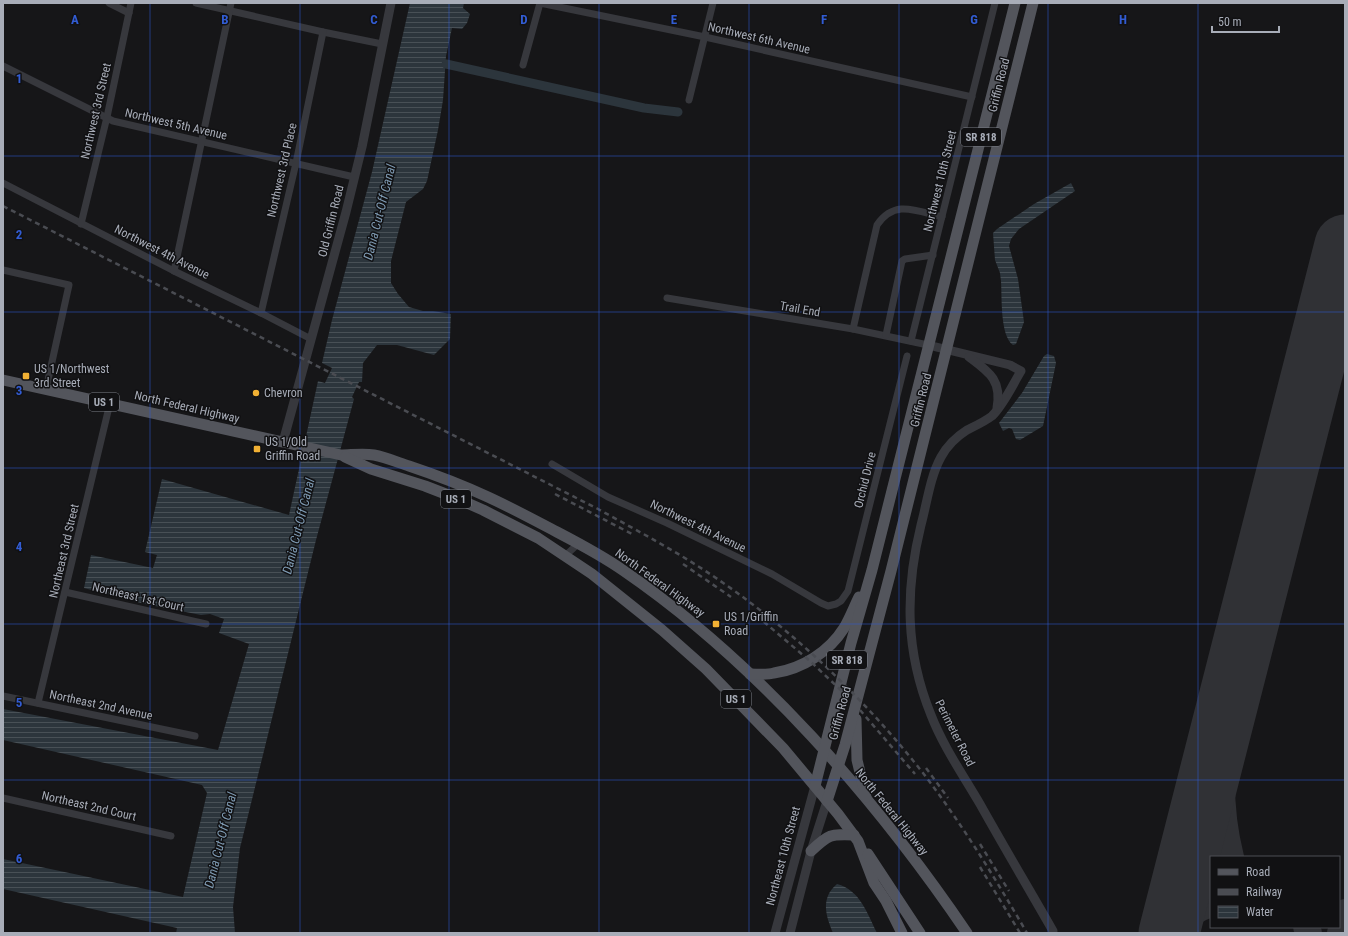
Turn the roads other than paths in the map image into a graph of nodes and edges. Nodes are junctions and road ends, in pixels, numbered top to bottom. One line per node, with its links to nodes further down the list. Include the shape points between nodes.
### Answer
1 (109, 3): 11 (street)
2 (131, 3): 11 (street, Northwest 3rd Street)
3 (196, 3): 10 (street)
4 (391, 3): 14 (street, Old Griffin Road)
5 (540, 3): 13 (street, Northwest 6th Avenue); 15 (street)
6 (713, 3): 13 (street)
7 (996, 3): 17 (street, Northwest 10th Street)
8 (1015, 3): 35 (main road, Griffin Road / SR 818)
9 (1033, 3): 36 (main road, Griffin Road / SR 818)
10 (230, 6): 12 (street); 20 (street)
11 (129, 13): 19 (street, Northwest 3rd Street)
12 (324, 32): 14 (street); 21 (street, Northwest 3rd Place)
13 (705, 37): 17 (street, Northwest 6th Avenue); 18 (street)
14 (382, 44): 22 (street, Old Griffin Road)
15 (523, 65)
16 (3, 66): 19 (street, Northwest 5th Avenue)
17 (972, 97): 24 (street, Northwest 10th Street)
18 (689, 100)
19 (107, 118): 20 (street, Northwest 5th Avenue); 25 (street, Northwest 3rd Street)
20 (202, 142): 21 (street, Northwest 5th Avenue); 28 (street)
21 (296, 163): 22 (street, Northwest 5th Avenue); 30 (street, Northwest 3rd Place)
22 (354, 177): 33 (street, Old Griffin Road)
23 (3, 183): 25 (street, Northwest 4th Avenue)
24 (942, 217): 26 (street, Northwest 10th Street); 31 (street, via 906,209 897,209 883,217 877,225)
25 (81, 224): 28 (street, Northwest 4th Avenue)
26 (932, 255): 32 (street, via 902,261); 34 (street, Northwest 10th Street)
27 (3, 270): 40 (street, via 68,285)
28 (174, 271): 30 (street, Northwest 4th Avenue)
29 (666, 298): 31 (street, Trail End)
30 (261, 313): 33 (street, Northwest 4th Avenue)
31 (853, 329): 32 (street, Trail End)
32 (886, 336): 34 (street, Trail End)
33 (311, 340): 43 (street, Old Griffin Road)
34 (911, 341): 35 (street, Trail End)
35 (928, 345): 36 (street, Perimeter Road); 48 (main road, Griffin Road / SR 818)
36 (947, 350): 37 (street, Perimeter Road); 55 (main road, Griffin Road / SR 818)
37 (966, 355): 42 (street, Perimeter Road, via 986,370 995,381 998,395); 42 (street, Perimeter Road, via 1010,365 1021,371)
38 (908, 356): 50 (street, Orchid Drive, via 848,590)
39 (3, 380): 40 (main road, North Federal Highway / US 1)
40 (46, 389): 41 (main road, North Federal Highway / US 1)
41 (110, 404): 43 (main road, North Federal Highway / US 1); 49 (street, Northeast 3rd Street)
42 (996, 411): 66 (street, Perimeter Road, via 985,421 956,438 938,462 913,561 910,596 911,636 924,695 940,734)
43 (283, 442): 44 (main road, North Federal Highway / US 1)
44 (341, 455): 46 (main road, North Federal Highway / US 1, via 373,455 440,477 510,507); 47 (main road, North Federal Highway / US 1, via 371,469 425,486 483,510)
45 (552, 464): 50 (street, Northwest 4th Avenue, via 608,497 772,574 821,603 828,606)
46 (579, 544): 47 (street); 52 (main road, North Federal Highway / US 1, via 644,585 705,633)
47 (566, 555): 59 (main road, North Federal Highway / US 1, via 637,610 706,669 746,708)
48 (872, 570): 52 (main road, via 844,628 822,652 810,661 787,671); 57 (main road, Griffin Road / SR 818)
49 (65, 592): 51 (street, Northeast 1st Court); 54 (street, Northeast 3rd Street)
50 (836, 604)
51 (206, 624)
52 (750, 674): 57 (main road, North Federal Highway / US 1)
53 (3, 696): 54 (street, Northeast 2nd Avenue)
54 (38, 703): 56 (street, Northeast 2nd Avenue)
55 (856, 705): 58 (main road, Griffin Road / SR 818); 61 (main road, via 857,760)
56 (195, 736)
57 (824, 751): 58 (main road, North Federal Highway / US 1); 59 (main road, Griffin Road / SR 818)
58 (838, 767): 61 (main road, North Federal Highway / US 1); 62 (main road, Griffin Road / SR 818)
59 (814, 786): 62 (main road, North Federal Highway / US 1); 67 (street, Northeast 10th Street)
60 (3, 798): 63 (street, Northeast 2nd Court)
61 (867, 800): 71 (main road, North Federal Highway / US 1)
62 (827, 801): 64 (main road, North Federal Highway / US 1); 65 (street)
63 (171, 836)
64 (856, 838): 65 (main road, via 837,834 828,836); 69 (main road, via 874,884); 70 (main road, North Federal Highway / US 1)
65 (811, 851): 68 (street)
66 (1053, 931)
67 (775, 933)
68 (790, 933)
69 (902, 933)
70 (920, 933)
71 (967, 933)

